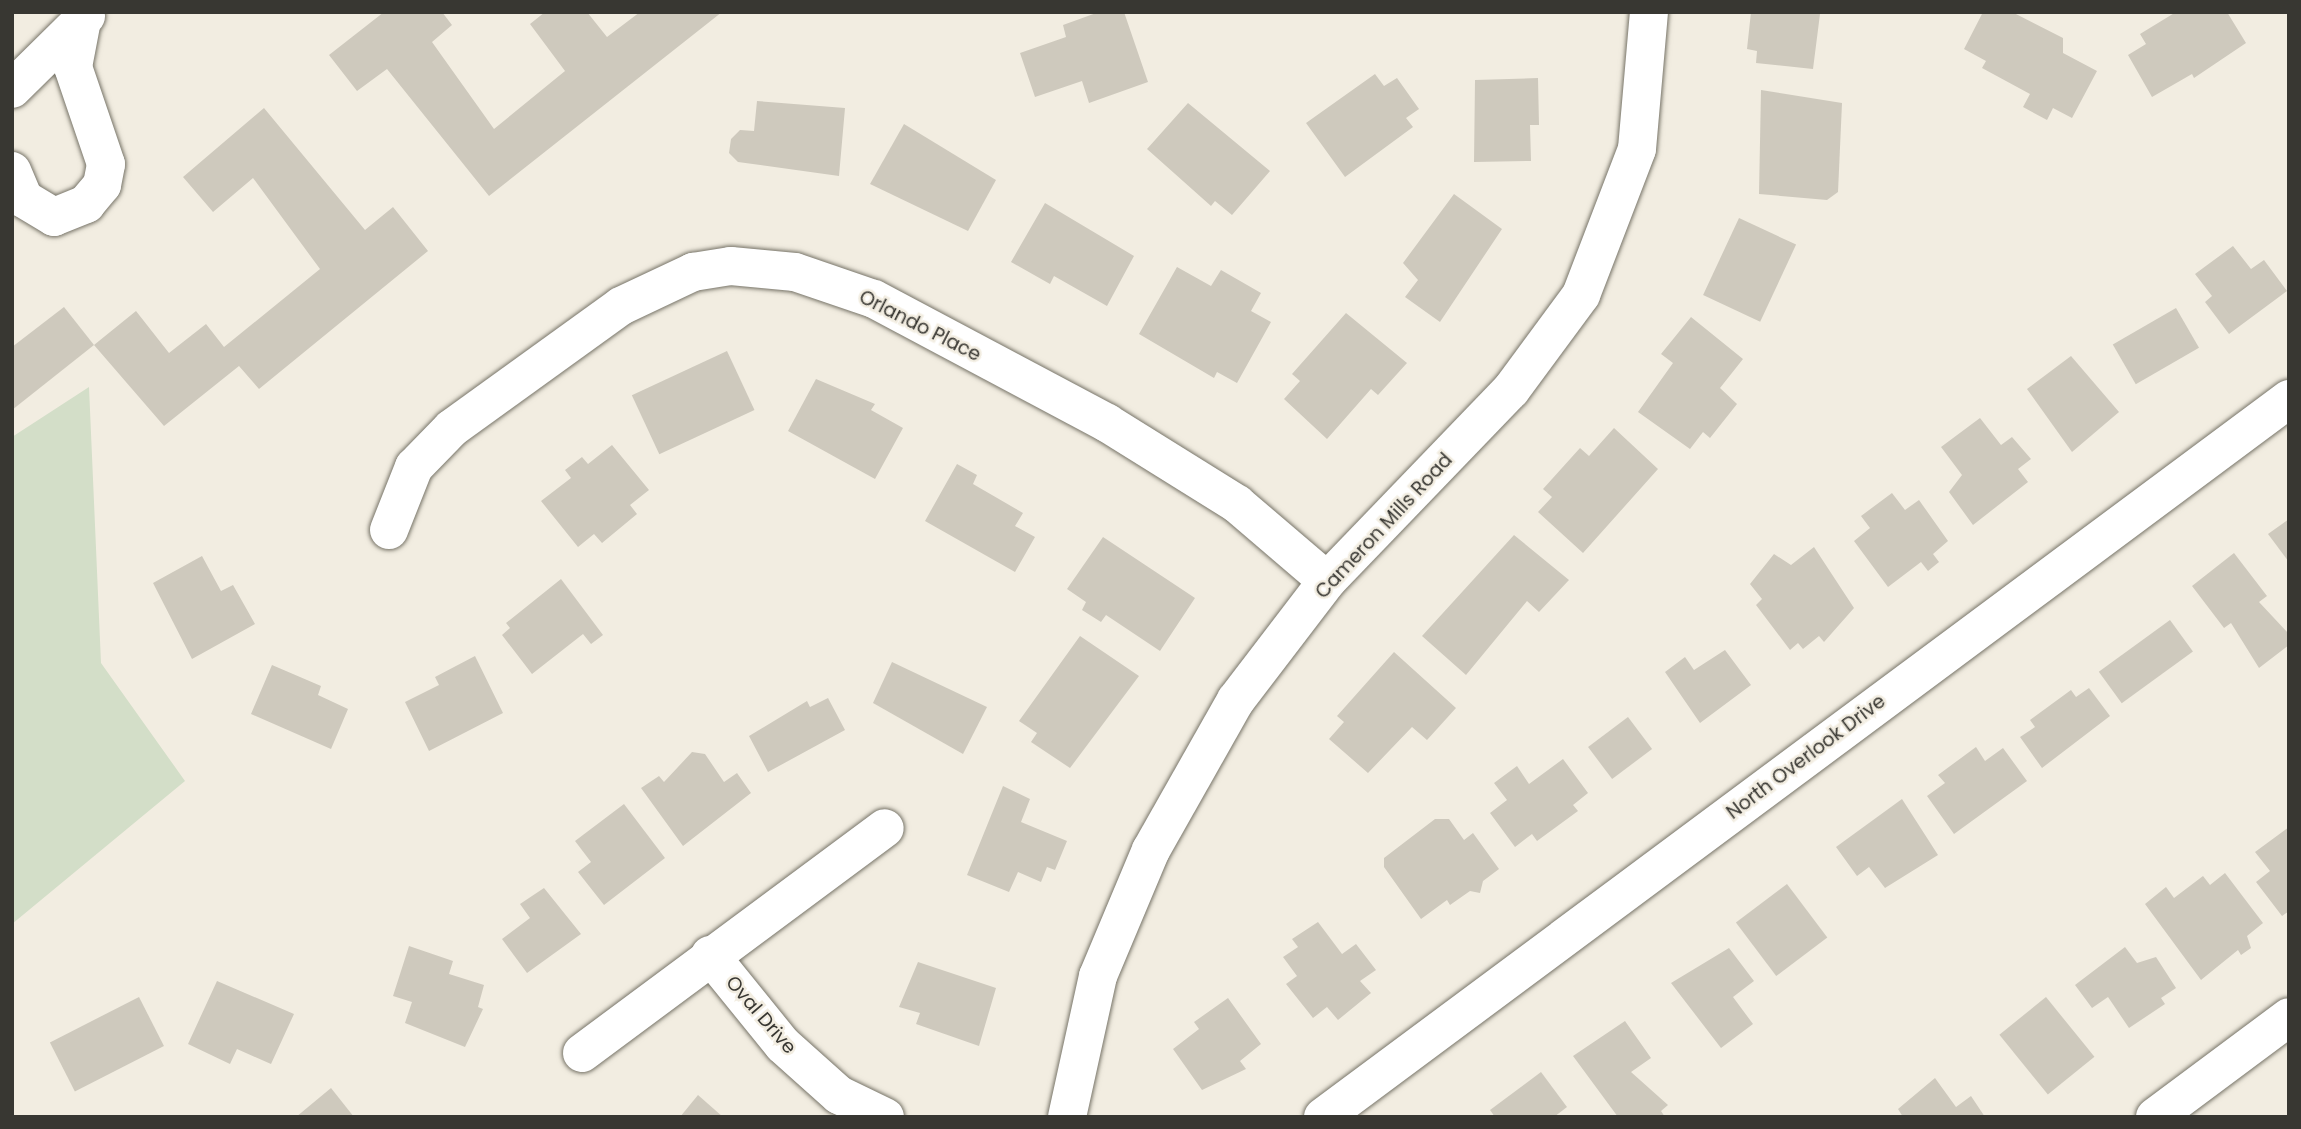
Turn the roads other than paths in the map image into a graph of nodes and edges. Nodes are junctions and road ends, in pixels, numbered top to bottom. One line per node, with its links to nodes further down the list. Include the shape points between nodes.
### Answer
1 (1649, 12): 7 (street, Cameron Mills Road, via 1637,149 1581,295 1511,390)
2 (86, 16): 3 (street); 4 (street, via 73,67 106,164 102,186 86,204 54,217 24,199)
3 (12, 89)
4 (12, 171)
5 (2289, 399): 14 (street, North Overlook Drive)
6 (389, 530): 7 (street, Orlando Place, via 414,467 452,428 621,306 693,272 731,266 795,272 874,299 1107,423 1225,497)
7 (1327, 581): 13 (street, Cameron Mills Road, via 1236,700 1151,849 1098,976)
8 (885, 828): 9 (street)
9 (710, 955): 11 (street); 12 (street, Oval Drive, via 783,1045 839,1095)
10 (2289, 1017): 15 (street)
11 (582, 1053)
12 (886, 1117)
13 (1067, 1117)
14 (1323, 1117)
15 (2155, 1117)

